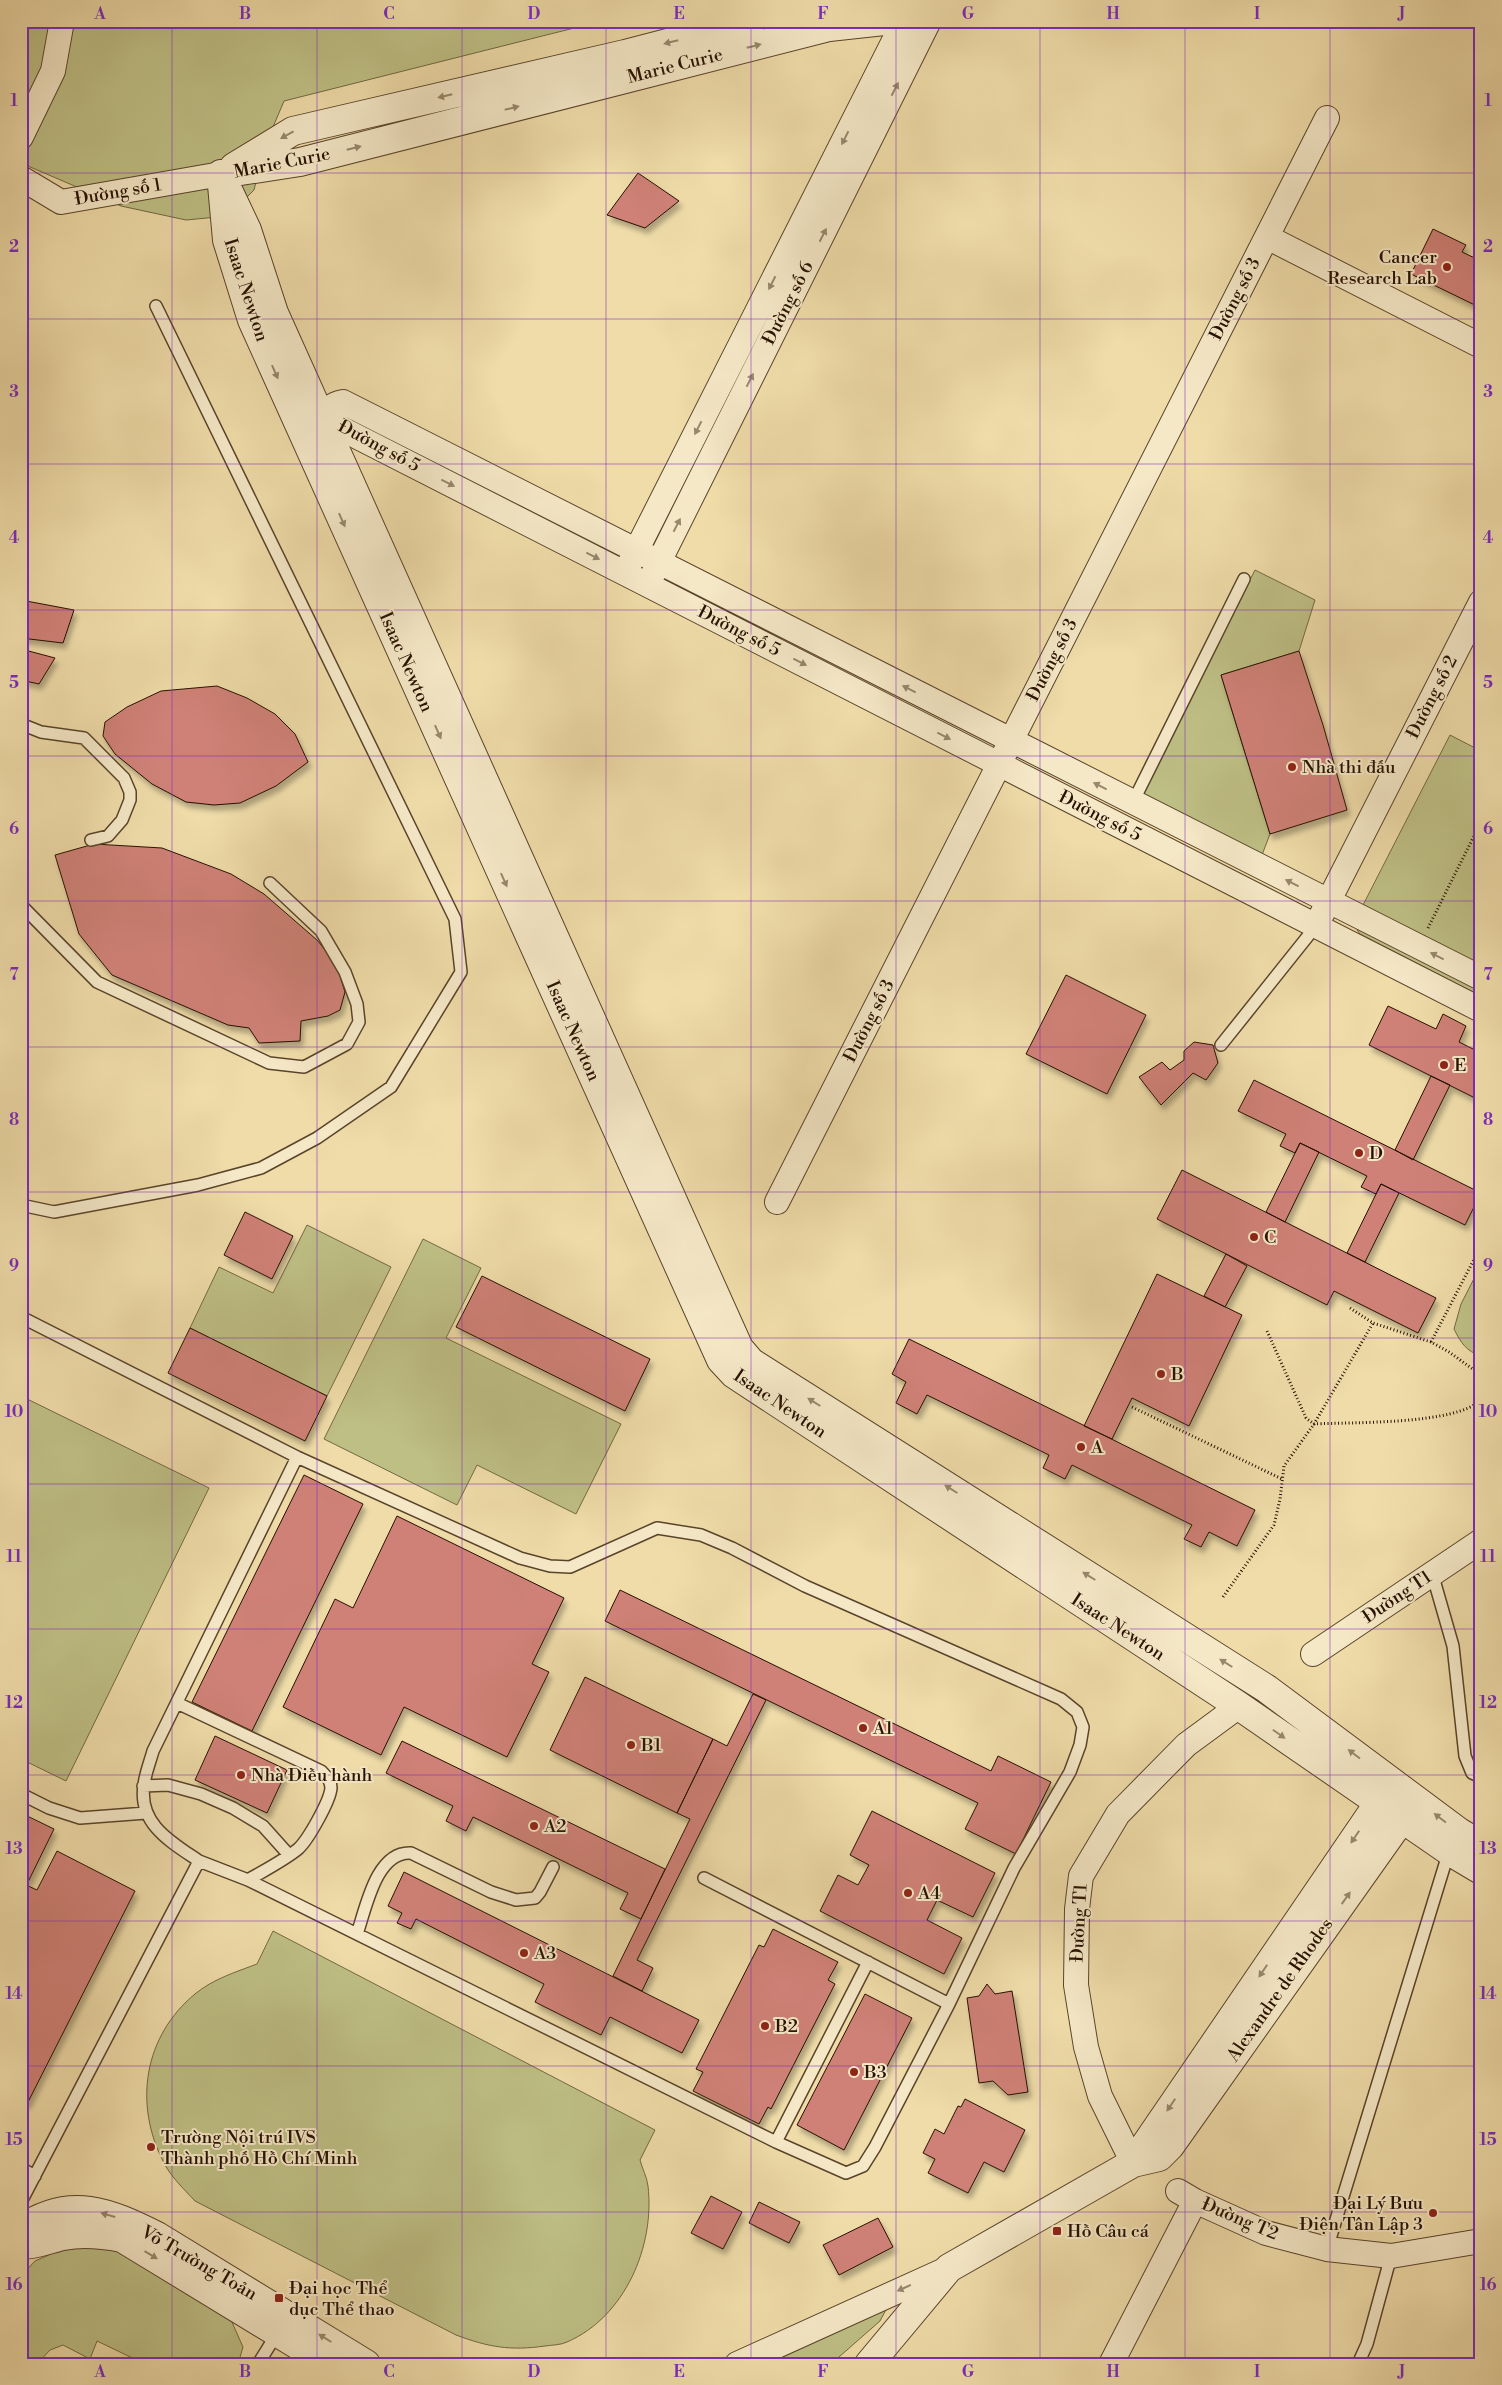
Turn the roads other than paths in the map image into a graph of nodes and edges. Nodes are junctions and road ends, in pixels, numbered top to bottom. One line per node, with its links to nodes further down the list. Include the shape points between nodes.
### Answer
1 (62, 21): 7 (street, via 53,71)
2 (752, 21): 8 (street, Marie Curie, one-way to 8, via 293,131)
3 (884, 21): 8 (street, Marie Curie, one-way to 3, via 300,162 830,26)
4 (904, 21): 13 (street, Đường số 6, one-way to 13)
5 (929, 21): 14 (street, Đường số 6, one-way to 5)
6 (1327, 118): 10 (street, Đường số 3)
7 (21, 137)
8 (221, 174): 9 (street, Đường số 1, via 62,202); 38 (street, Isaac Newton, one-way to 8, via 751,1362 739,1348 274,313 247,230); 40 (street, Isaac Newton, one-way to 40, via 227,240 252,320 721,1360 734,1374)
9 (21, 178)
10 (1267, 237): 12 (street); 20 (street, Đường số 3)
11 (156, 306): 32 (lane, via 455,920 461,972 391,1087 317,1138 261,1168 198,1185 54,1212)
12 (1481, 346)
13 (636, 551): 14 (street, Đường số 5); 15 (street, Đường số 6); 15 (street, Đường số 5, one-way to 15, via 343,402 335,403 330,409 333,423 342,429)
14 (659, 562): 17 (street, Đường số 6); 20 (street, Đường số 5, one-way to 14)
15 (625, 573): 17 (street, Đường số 5)
16 (1244, 579): 22 (lane)
17 (648, 585): 21 (street, Đường số 5, one-way to 21)
18 (1481, 602): 25 (street, Đường số 2)
19 (21, 724): 23 (lane, via 41,732 84,738 124,778 130,800 122,820 108,836)
20 (1011, 740): 21 (street, Đường số 3); 22 (street, Đường số 5, one-way to 20)
21 (999, 764): 27 (street, Đường số 5); 31 (street, Đường số 3)
22 (1133, 802): 25 (street, Đường số 5, one-way to 22)
23 (91, 840)
24 (270, 883): 26 (lane, via 321,931 345,972 357,1004 359,1022 347,1044 304,1067 269,1063 97,982)
25 (1328, 901): 27 (street, Đường số 2); 28 (street, Đường số 5, one-way to 25)
26 (21, 905)
27 (1316, 926): 29 (street, Đường số 5); 30 (lane)
28 (1481, 978)
29 (1481, 1010)
30 (1221, 1045)
31 (777, 1202)
32 (21, 1205)
33 (21, 1317): 34 (lane)
34 (298, 1457): 39 (lane); 57 (lane, via 520,1558 550,1566 570,1566 657,1528 702,1535 805,1586 1061,1699 1078,1712 1083,1727 1070,1772 1014,1868)
35 (1481, 1541): 36 (street, Đường T1)
36 (1432, 1573): 37 (street, Đường T1); 41 (lane, via 1452,1646 1465,1756 1472,1773)
37 (1313, 1654)
38 (1267, 1689): 40 (street); 43 (street, Isaac Newton, one-way to 38)
39 (177, 1703): 42 (lane, via 152,1751); 49 (lane, via 321,1771 328,1778 331,1786 329,1797 308,1836)
40 (1239, 1706): 43 (street, Isaac Newton, one-way to 43); 59 (street, Đường T1, via 1186,1745 1118,1814 1080,1876 1076,1985 1086,2047 1100,2096)
41 (1481, 1777)
42 (143, 1786): 46 (lane); 49 (lane, via 168,1785 201,1794 233,1808 263,1826)
43 (1386, 1793): 45 (street, Isaac Newton); 59 (street, Alexandre de Rhodes, one-way to 59)
44 (21, 1794): 46 (lane, via 80,1818)
45 (1408, 1809): 47 (street, Isaac Newton, one-way to 45); 48 (street, Isaac Newton); 59 (street, Alexandre de Rhodes, one-way to 45, via 1159,2157 1170,2146)
46 (146, 1813): 50 (lane, via 162,1836)
47 (1481, 1844)
48 (1449, 1851): 52 (street, Isaac Newton); 66 (lane)
49 (289, 1855): 54 (lane)
50 (199, 1861): 54 (lane); 61 (lane)
51 (553, 1867): 55 (lane, via 535,1898 516,1900 491,1892 411,1853 400,1853 380,1871)
52 (1481, 1870)
53 (704, 1878): 56 (lane)
54 (248, 1880): 55 (lane)
55 (357, 1934): 58 (lane)
56 (868, 1962): 57 (lane); 58 (lane)
57 (949, 2004): 58 (lane, via 863,2166 846,2172)
58 (776, 2142)
59 (1133, 2163): 68 (street, Alexandre de Rhodes)
60 (21, 2168): 61 (lane)
61 (35, 2176): 62 (lane)
62 (21, 2202)
63 (21, 2229): 69 (street, Võ Trường Toản, one-way to 63, via 157,2236 123,2219 88,2210 63,2210 44,2215)
64 (1481, 2241): 67 (street, Đường T2)
65 (21, 2245): 69 (street, Võ Trường Toản, one-way to 69, via 80,2234 98,2233 122,2238)
66 (1327, 2249): 67 (street, Đường T2); 75 (street, Đường T2, via 1266,2234 1187,2196)
67 (1391, 2256): 76 (lane, via 1367,2344)
68 (949, 2268): 73 (street, one-way to 73); 74 (street, Alexandre de Rhodes)
69 (283, 2323): 70 (lane); 71 (street, Võ Trường Toản); 72 (street, Võ Trường Toản, one-way to 69)
70 (258, 2364)
71 (329, 2364)
72 (366, 2364)
73 (737, 2364)
74 (869, 2364)
75 (1111, 2364)
76 (1358, 2364)

